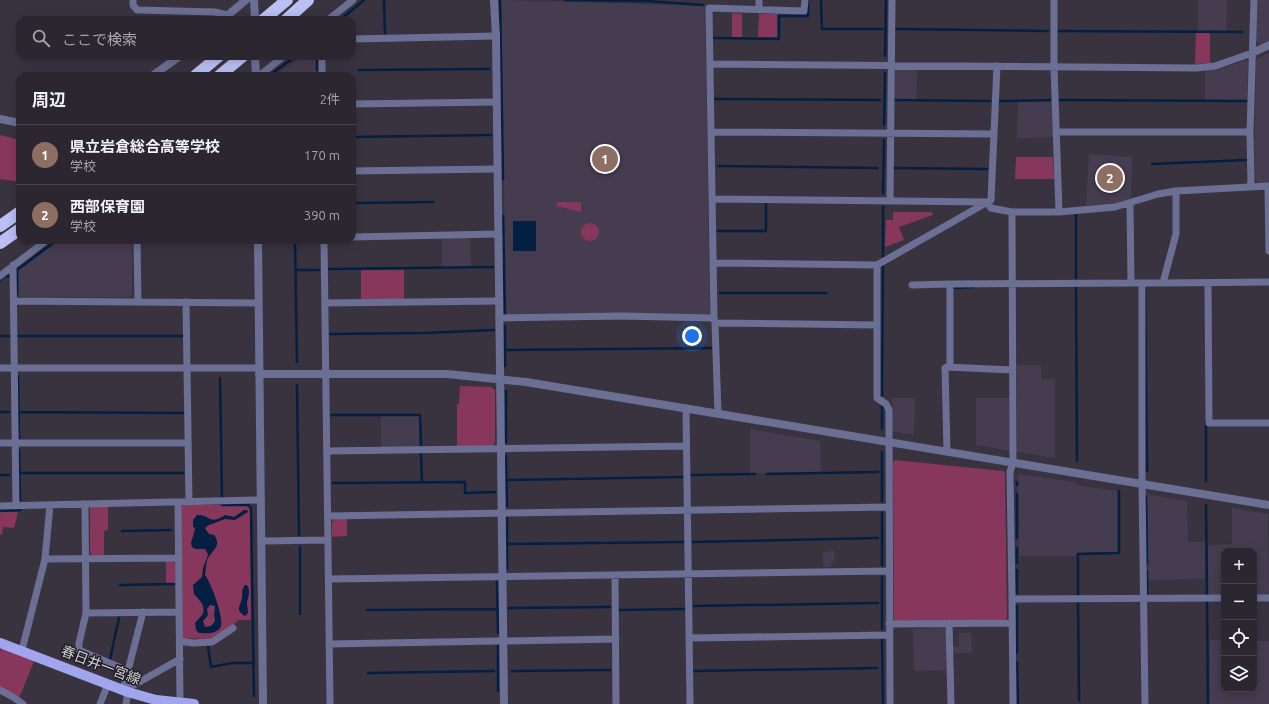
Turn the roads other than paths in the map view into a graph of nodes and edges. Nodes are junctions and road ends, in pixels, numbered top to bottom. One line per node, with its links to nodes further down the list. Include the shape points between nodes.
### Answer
1 (133, 0): 14 (street, via 137,10 215,12)
2 (246, 0): 15 (street)
3 (254, 0): 16 (street)
4 (287, 0): 17 (highway)
5 (308, 0): 18 (highway)
6 (353, 0): 19 (street)
7 (494, 0): 20 (street)
8 (759, 0): 13 (street)
9 (804, 0): 13 (street, via 804,11)
10 (892, 0): 31 (street)
11 (1054, 0): 33 (street)
12 (1254, 0): 23 (street)
13 (759, 10): 30 (street, via 709,8)
14 (221, 16)
15 (226, 16)
16 (255, 16)
17 (268, 16)
18 (290, 16)
19 (333, 16)
20 (496, 36): 21 (street); 40 (street)
21 (356, 39)
22 (1269, 45): 23 (street)
23 (1252, 53): 33 (street, via 1215,66 1197,68); 46 (street)
24 (174, 60): 34 (street)
25 (214, 60): 35 (highway)
26 (239, 60): 36 (highway)
27 (255, 60): 37 (street)
28 (279, 60): 38 (street)
29 (322, 60): 39 (street)
30 (710, 64): 31 (street); 44 (street)
31 (891, 65): 32 (street); 47 (street)
32 (997, 66): 33 (street); 48 (street)
33 (1054, 67): 45 (street)
34 (158, 72)
35 (200, 72)
36 (224, 72)
37 (256, 72)
38 (264, 72)
39 (322, 72)
40 (496, 102): 41 (street); 49 (street)
41 (356, 104)
42 (0, 119): 43 (street)
43 (16, 122)
44 (711, 132): 47 (street); 53 (street)
45 (1056, 132): 46 (street); 58 (street)
46 (1250, 132): 51 (street)
47 (890, 133): 48 (street); 54 (street)
48 (994, 134): 55 (street, via 991,200)
49 (497, 169): 50 (street); 62 (street)
50 (356, 170)
51 (1251, 187): 52 (street); 69 (street, via 1268,186)
52 (1176, 191): 56 (street); 78 (street, via 1176,234)
53 (712, 199): 54 (street); 70 (street)
54 (890, 201): 55 (street)
55 (987, 202): 57 (street, via 991,208); 72 (street)
56 (1130, 203): 58 (street, via 1115,207); 76 (street)
57 (1012, 212): 58 (street); 80 (street)
58 (1059, 212)
59 (16, 215): 60 (highway)
60 (0, 226)
61 (16, 232): 64 (highway)
62 (498, 234): 63 (street); 83 (street)
63 (356, 237)
64 (0, 244)
65 (42, 244): 71 (street)
66 (137, 244): 84 (street)
67 (258, 244): 86 (street)
68 (324, 244): 87 (street)
69 (1269, 251)
70 (713, 263): 72 (street); 89 (street)
71 (13, 265): 73 (street); 82 (street)
72 (877, 265): 90 (street)
73 (0, 276)
74 (1208, 282): 75 (street); 78 (street); 101 (street, via 1209,423)
75 (1269, 282)
76 (1131, 283): 77 (street); 80 (street)
77 (1142, 283): 78 (street); 111 (street)
78 (1163, 283)
79 (950, 284): 80 (street); 81 (street); 91 (street, via 950,365)
80 (1012, 284): 95 (street)
81 (912, 285)
82 (14, 301): 84 (street); 93 (street)
83 (499, 301): 87 (street); 88 (street)
84 (138, 302): 85 (street)
85 (186, 302): 86 (street); 94 (street)
86 (258, 303): 96 (street)
87 (325, 303): 97 (street)
88 (499, 318): 89 (street, via 621,316); 98 (street)
89 (714, 320): 90 (street); 100 (street)
90 (877, 325): 102 (street, via 877,398 886,404 889,410)
91 (947, 367): 95 (street); 109 (street)
92 (0, 368): 93 (street)
93 (14, 368): 94 (street); 104 (street)
94 (187, 368): 96 (street); 105 (street)
95 (1012, 370): 110 (street)
96 (259, 371): 97 (street); 112 (street)
97 (326, 374): 98 (street, via 447,374); 108 (street)
98 (500, 378): 99 (street); 107 (street)
99 (686, 408): 100 (street); 106 (street)
100 (718, 413): 102 (street)
101 (1269, 423)
102 (889, 441): 109 (street); 120 (street)
103 (0, 443): 104 (street)
104 (15, 443): 105 (street); 119 (street)
105 (188, 443): 114 (street)
106 (686, 446): 107 (street); 121 (street)
107 (501, 448): 108 (street); 122 (street)
108 (327, 451): 123 (street)
109 (947, 451): 110 (street)
110 (1013, 462): 111 (street); 138 (street, via 1010,472)
111 (1142, 484): 117 (street); 134 (street)
112 (261, 500): 114 (street); 125 (street)
113 (178, 502): 114 (street); 115 (street); 126 (street)
114 (189, 502)
115 (85, 504): 116 (street); 128 (street)
116 (50, 505): 119 (street); 127 (street)
117 (1269, 505)
118 (0, 506): 119 (street)
119 (16, 506)
120 (889, 507): 121 (street); 129 (street)
121 (687, 510): 122 (street); 130 (street)
122 (502, 513): 123 (street); 132 (street)
123 (328, 516): 124 (street)
124 (328, 540): 125 (street); 133 (street)
125 (261, 541): 164 (street)
126 (179, 558): 128 (street); 140 (street)
127 (45, 559): 128 (street); 153 (street)
128 (86, 559): 141 (street)
129 (889, 571): 130 (street); 144 (street)
130 (688, 574): 131 (street); 147 (street)
131 (615, 575): 132 (street); 148 (street)
132 (502, 577): 133 (street); 150 (street)
133 (329, 580): 152 (street)
134 (1144, 598): 135 (street); 138 (street); 172 (street)
135 (1221, 598)
136 (1257, 598): 137 (street)
137 (1269, 598)
138 (1012, 599): 143 (street)
139 (143, 612): 140 (street); 141 (street); 155 (street)
140 (179, 612): 149 (street)
141 (86, 613): 155 (street, via 79,650)
142 (949, 623): 143 (street); 144 (street); 170 (street)
143 (1012, 623): 171 (street)
144 (889, 624): 146 (street)
145 (233, 628): 149 (street, via 212,642)
146 (889, 635): 147 (street); 169 (street)
147 (689, 638): 168 (street)
148 (616, 639): 150 (street); 167 (street)
149 (180, 641): 154 (street)
150 (503, 641): 152 (street); 166 (street)
151 (0, 643): 153 (main road, 春日井一宮線)
152 (330, 644): 165 (street)
153 (22, 650): 156 (main road, 春日井一宮線)
154 (180, 659): 158 (street); 159 (street)
155 (128, 671): 158 (street)
156 (108, 684): 158 (main road, 春日井一宮線); 161 (street)
157 (0, 690): 160 (street)
158 (125, 690): 159 (main road, 春日井一宮線, via 156,700); 162 (street)
159 (180, 703): 163 (main road, 春日井一宮線)
160 (23, 704)
161 (100, 704)
162 (126, 704)
163 (194, 704)
164 (263, 704)
165 (330, 704)
166 (504, 704)
167 (616, 704)
168 (690, 704)
169 (890, 704)
170 (951, 704)
171 (1013, 704)
172 (1144, 704)

